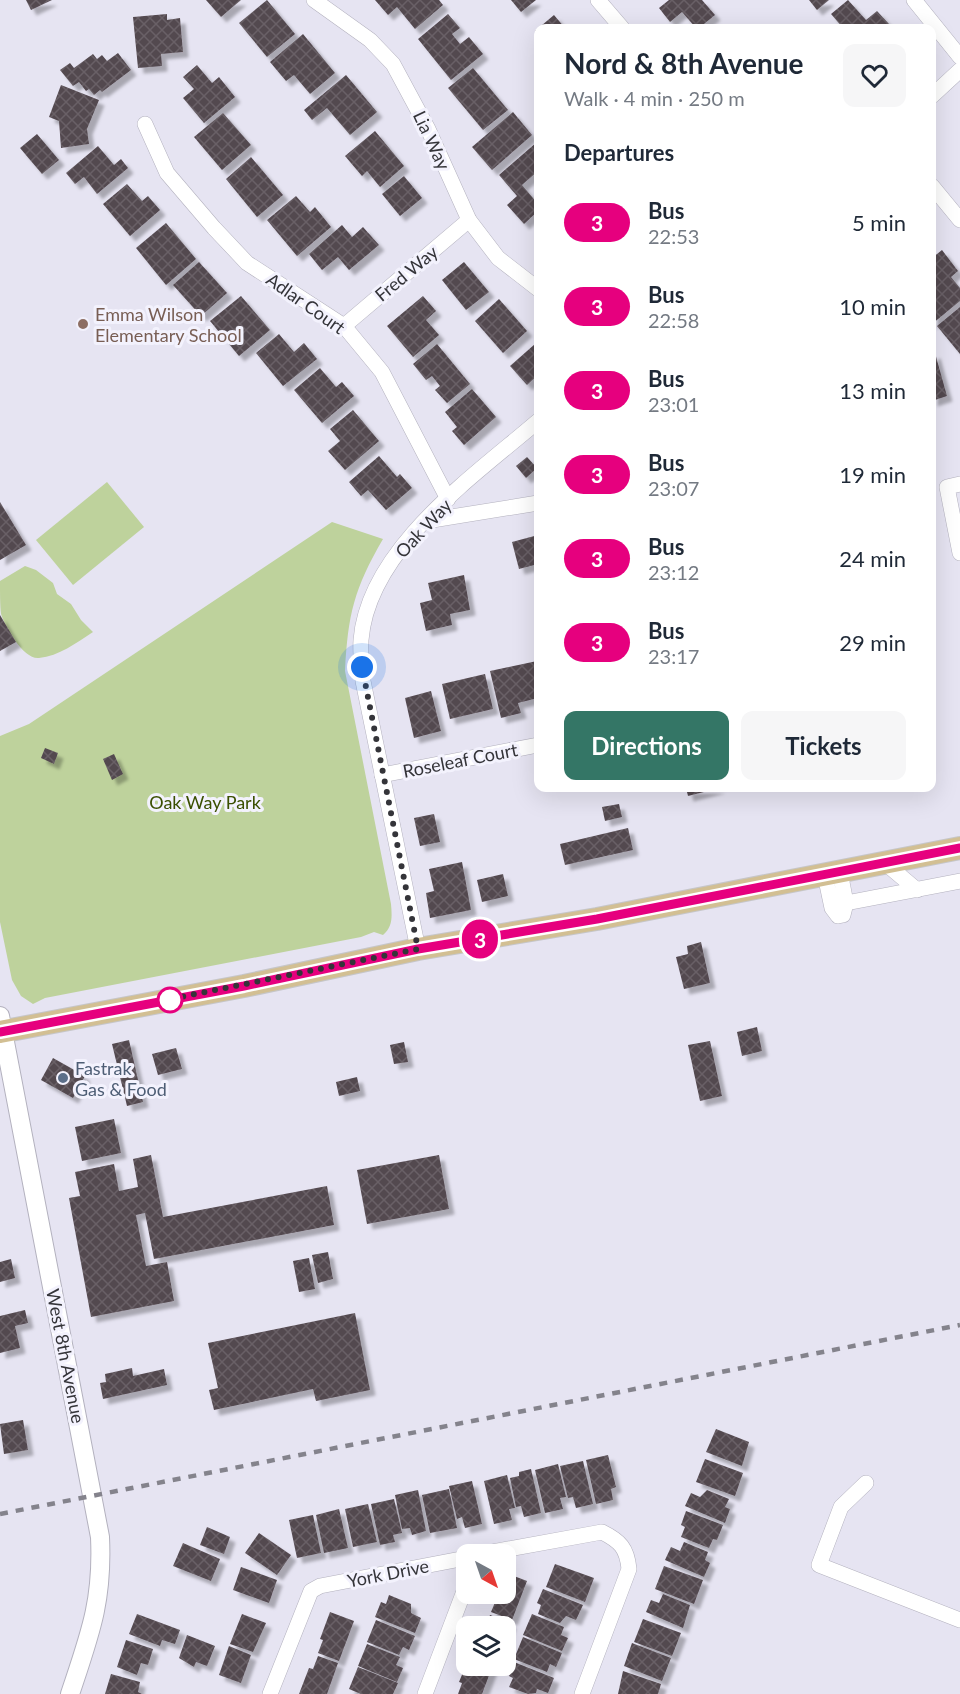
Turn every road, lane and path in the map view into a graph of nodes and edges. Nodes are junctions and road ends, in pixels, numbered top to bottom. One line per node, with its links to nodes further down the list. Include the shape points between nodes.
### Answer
1 (314, 0): 12 (street, Lia Way, via 370,40 393,64)
2 (598, 0): 4 (street)
3 (914, 0): 5 (street)
4 (619, 24)
5 (933, 24)
6 (936, 27): 7 (street)
7 (960, 57)
8 (960, 70): 9 (street)
9 (936, 92)
10 (145, 124): 15 (street, Adlar Court, via 167,173 247,263)
11 (936, 191): 13 (street)
12 (469, 220): 14 (street, Lia Way, via 498,258); 15 (street, Fred Way)
13 (960, 220)
14 (534, 286)
15 (344, 326): 18 (street, Adlar Court, via 382,372)
16 (534, 425): 18 (street, Oak Way)
17 (960, 484): 21 (street, via 947,487)
18 (448, 499): 20 (street, Oak Way)
19 (534, 504): 20 (street)
20 (426, 520): 23 (street, Oak Way, via 382,575 366,614 361,639 363,681)
21 (960, 553)
22 (534, 745): 23 (street, Roseleaf Court)
23 (382, 775): 29 (street, Oak Way)
24 (960, 848): 25 (main road)
25 (885, 863): 26 (main road); 28 (street)
26 (833, 873): 28 (street, via 832,908 842,911); 29 (main road)
27 (960, 881): 28 (street)
28 (917, 890)
29 (418, 949): 30 (main road, via 244,986)
30 (1, 1026): 36 (street, West 8th Avenue, via 100,1536 100,1588 95,1621)
31 (866, 1483): 35 (street, via 841,1507 819,1565)
32 (516, 1548): 39 (street, via 602,1532 618,1540 627,1553 629,1569)
33 (456, 1560): 37 (street, York Drive, via 320,1586 312,1591)
34 (459, 1604): 38 (street)
35 (960, 1620)
36 (70, 1694)
37 (270, 1694)
38 (425, 1694)
39 (582, 1694)

